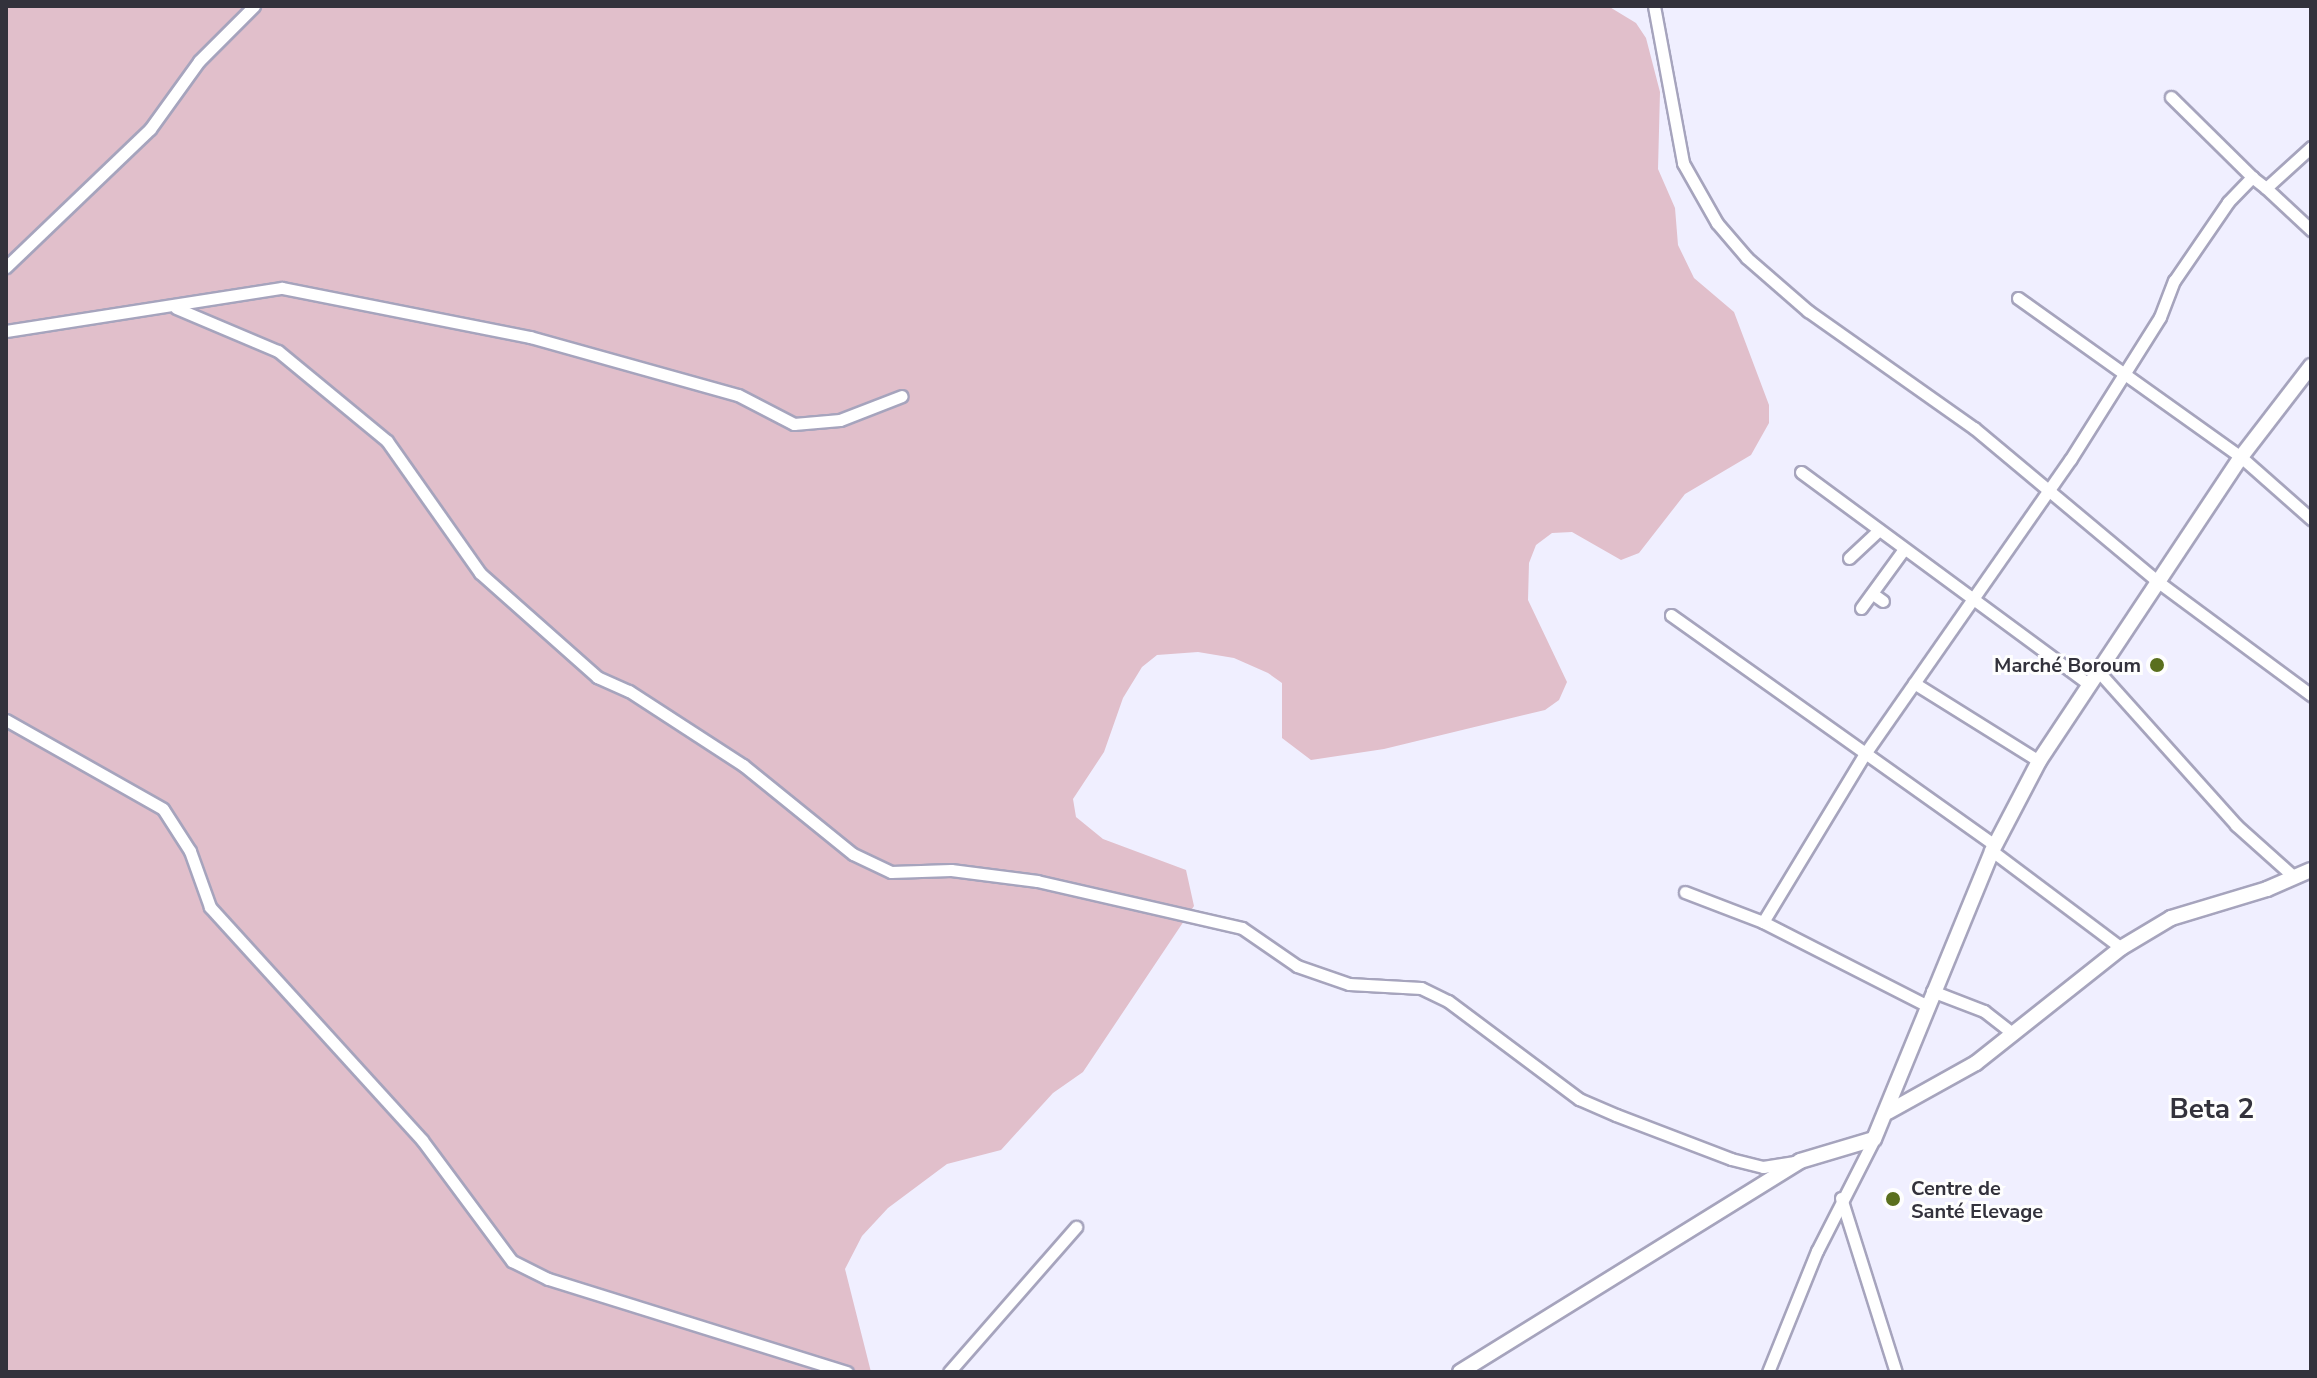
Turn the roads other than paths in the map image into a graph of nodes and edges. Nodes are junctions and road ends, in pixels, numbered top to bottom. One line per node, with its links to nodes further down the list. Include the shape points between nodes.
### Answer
1 (254, 6): 8 (street, via 199,61 150,129)
2 (1654, 6): 17 (street, via 1660,62 1683,163 1717,223 1747,258 1808,311 1974,428)
3 (2171, 97): 5 (street)
4 (2311, 147): 6 (street)
5 (2252, 177): 6 (street); 13 (street, via 2174,281 2160,317)
6 (2266, 188): 7 (street)
7 (2311, 230)
8 (6, 267)
9 (2018, 298): 13 (street)
10 (176, 308): 11 (street); 14 (street, via 282,288 530,337 738,395 794,424 840,420); 43 (street, via 278,351 387,441 480,573 597,677 629,691 743,765 853,854 891,872 951,870 1037,881 1242,928 1297,966 1349,984 1421,988 1448,1001 1579,1099 1616,1115 1763,1167)
11 (6, 331)
12 (2311, 366): 15 (street)
13 (2126, 373): 15 (street); 17 (street)
14 (902, 396)
15 (2241, 457): 18 (street); 22 (street)
16 (1801, 472): 19 (street)
17 (2048, 492): 22 (street); 23 (street)
18 (2311, 519)
19 (1879, 530): 20 (street); 21 (street)
20 (1904, 549): 23 (street); 24 (street, via 1878,597)
21 (1849, 558)
22 (2157, 581): 26 (street); 29 (street)
23 (1972, 600): 27 (street); 28 (street)
24 (1861, 608)
25 (1671, 615): 31 (street)
26 (2098, 671): 28 (street); 35 (street, via 2236,825)
27 (1914, 683): 31 (street); 32 (street)
28 (2089, 684): 32 (street)
29 (2311, 695)
30 (6, 720): 46 (street, via 163,809 190,851 210,907 422,1140 512,1261 548,1279)
31 (1864, 755): 33 (street); 37 (street)
32 (2039, 761): 33 (street)
33 (1994, 848): 38 (street); 39 (street)
34 (2311, 870): 35 (street)
35 (2293, 876): 38 (street, via 2171,918)
36 (1685, 892): 37 (street)
37 (1763, 922): 39 (street)
38 (2121, 948): 40 (street)
39 (1929, 998): 40 (street, via 1984,1011); 41 (street)
40 (2013, 1034): 41 (street, via 1976,1063)
41 (1888, 1112): 42 (street)
42 (1874, 1139): 43 (street); 44 (street)
43 (1800, 1161): 48 (street)
44 (1841, 1198): 49 (street); 50 (street)
45 (1076, 1227): 47 (street)
46 (847, 1372)
47 (949, 1372)
48 (1460, 1372)
49 (1768, 1372)
50 (1896, 1372)

